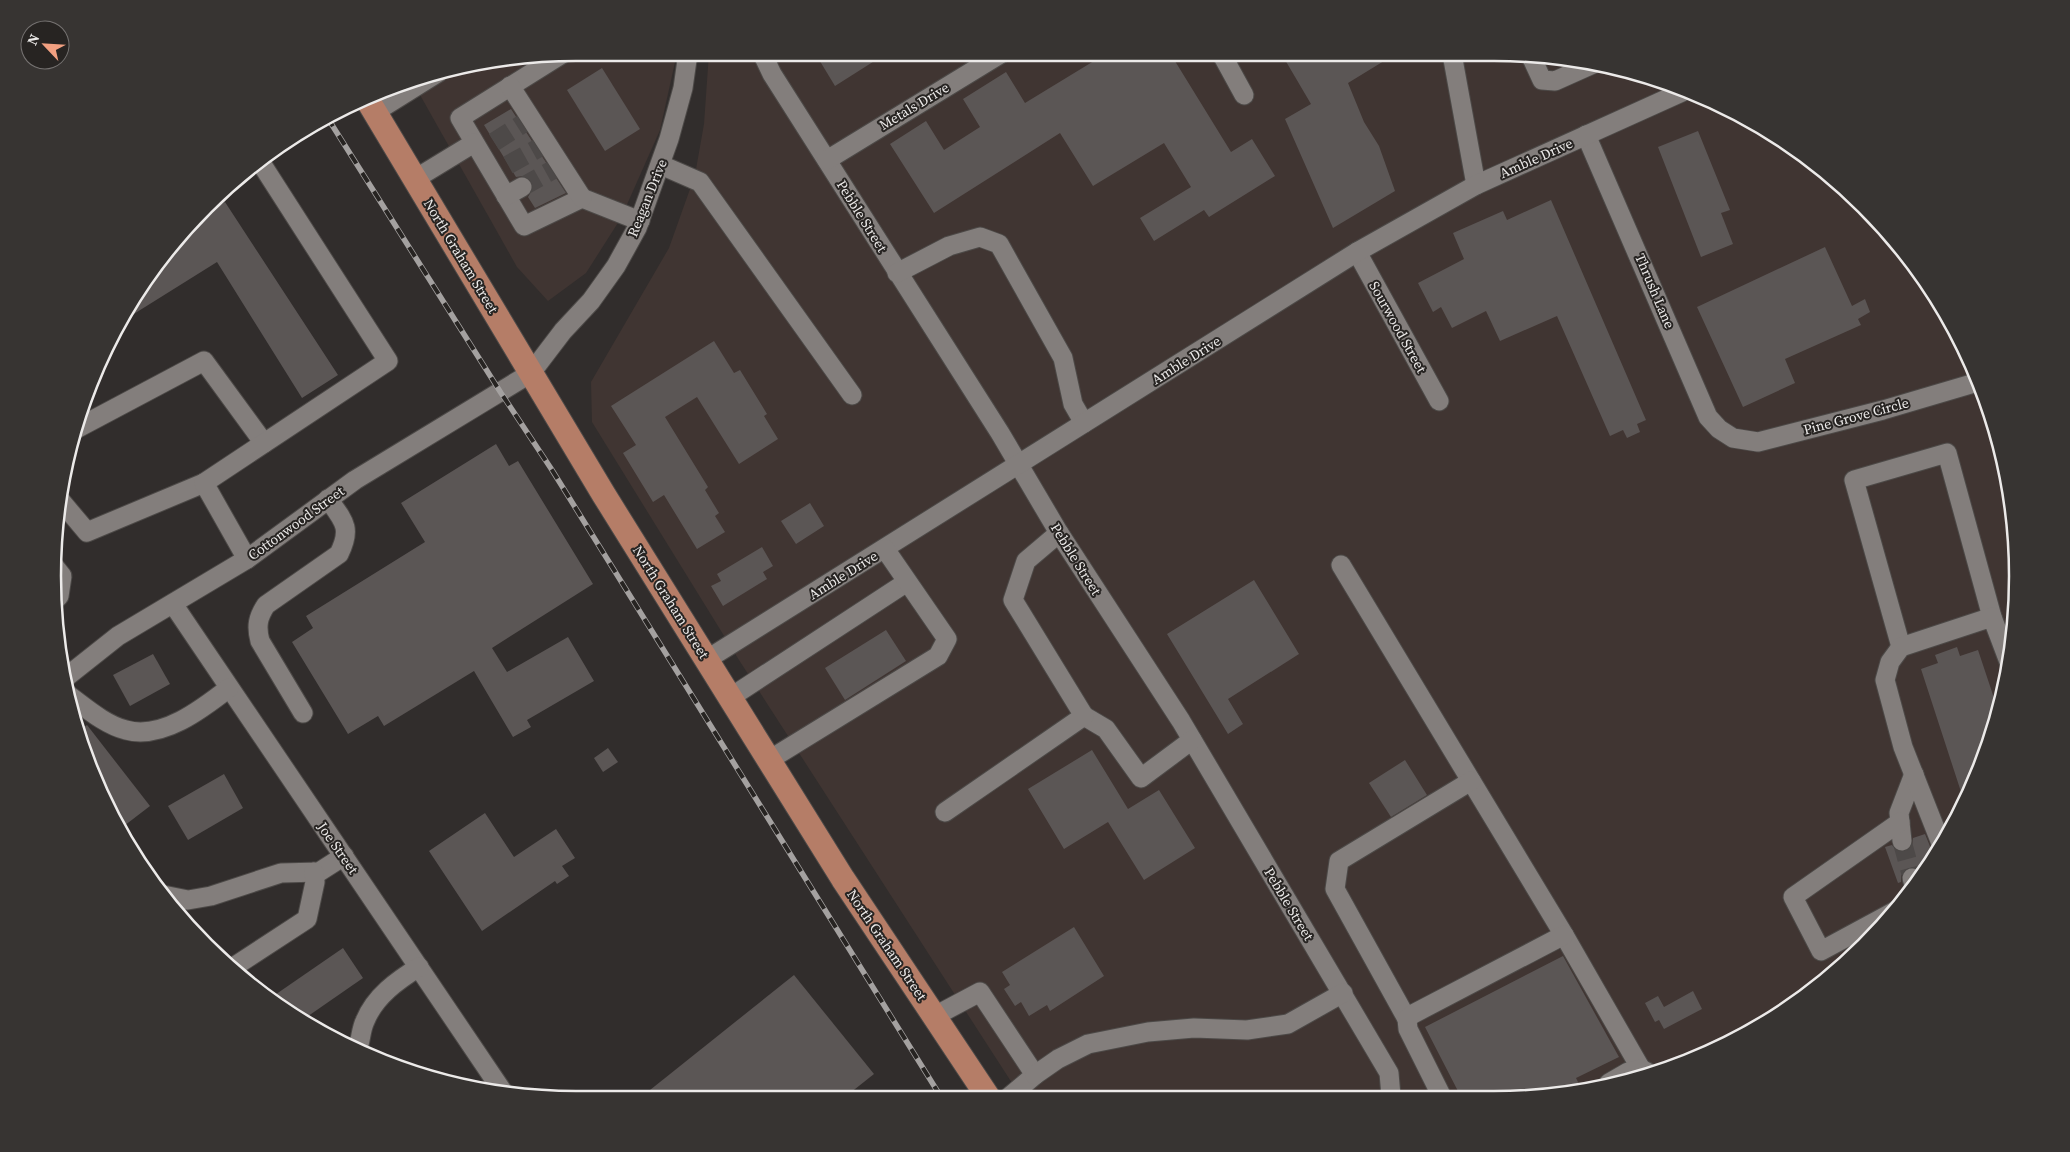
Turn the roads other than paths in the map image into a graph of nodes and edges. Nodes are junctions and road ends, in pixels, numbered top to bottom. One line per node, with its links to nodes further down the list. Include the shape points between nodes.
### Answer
1 (687, 61): 19 (street, Reagan Drive, via 683,88)
2 (761, 61): 10 (street, Pebble Street)
3 (766, 61): 10 (street, Pebble Street)
4 (989, 61): 18 (street, Metals Drive)
5 (1225, 61): 12 (street)
6 (1453, 61): 22 (street)
7 (549, 62): 11 (street)
8 (1534, 63): 9 (street, via 1542,80 1556,81)
9 (1582, 69)
10 (772, 74): 18 (street, Pebble Street)
11 (510, 86): 17 (street, via 460,118); 23 (street, via 558,166)
12 (1244, 95)
13 (1676, 95): 16 (street, Amble Drive)
14 (385, 98): 15 (street)
15 (371, 105): 21 (main road, North Graham Street)
16 (1586, 136): 22 (street, Amble Drive); 33 (street, Thrush Lane, via 1708,417 1719,430)
17 (483, 145): 21 (street); 23 (street, via 514,192 524,226)
18 (826, 160): 26 (street, Pebble Street)
19 (661, 165): 24 (street, Reagan Drive); 29 (street, via 700,182)
20 (264, 167): 34 (street, via 388,361)
21 (415, 179): 27 (main road, North Graham Street)
22 (1476, 185): 25 (street, Amble Drive)
23 (582, 198): 24 (street)
24 (640, 221): 27 (street, Reagan Drive, via 606,280)
25 (1357, 252): 30 (street, Sourwood Street); 31 (street, Amble Drive)
26 (897, 274): 31 (street, via 949,246 980,237 999,244 1063,358 1074,404); 35 (street, Pebble Street)
27 (531, 373): 37 (street, Cottonwood Street); 48 (main road, North Graham Street)
28 (1972, 384): 33 (street, Pine Grove Circle, via 1758,442)
29 (852, 395)
30 (1439, 401)
31 (1084, 423): 35 (street, Amble Drive)
32 (85, 424): 34 (street, via 204,362)
33 (1733, 438)
34 (264, 443): 36 (street)
35 (1018, 465): 39 (street, Pebble Street); 40 (street, Amble Drive)
36 (204, 483): 38 (street, via 87,532); 41 (street)
37 (328, 499): 41 (street, Cottonwood Street); 53 (street, via 346,526 345,541 339,554 266,605 259,615 257,630 260,641)
38 (66, 507)
39 (1059, 532): 54 (street, via 1026,561 1013,600); 55 (street, Pebble Street)
40 (885, 550): 43 (street); 48 (street, Amble Drive)
41 (247, 559): 44 (street, Cottonwood Street)
42 (1341, 565): 58 (street)
43 (907, 582): 51 (street); 56 (street, via 947,639 938,656)
44 (173, 604): 49 (street, Cottonwood Street, via 118,636); 50 (street, Joe Street)
45 (1992, 617): 46 (street); 46 (street, via 1947,453 1854,480); 47 (street)
46 (1901, 647): 57 (street, via 1890,662 1886,680 1903,747)
47 (2003, 647)
48 (706, 660): 51 (main road, North Graham Street)
49 (71, 674)
50 (229, 688): 52 (street, via 173,725 141,733 117,726); 63 (street, Joe Street)
51 (730, 697): 56 (main road, North Graham Street)
52 (77, 701)
53 (303, 713)
54 (1084, 716): 55 (street, via 1106,729 1141,778); 59 (street)
55 (1192, 740): 70 (street, Pebble Street)
56 (769, 760): 71 (main road, North Graham Street, via 843,879)
57 (1914, 774): 60 (street, via 1899,813); 61 (street)
58 (1471, 781): 67 (street); 72 (street, via 1339,861 1335,889)
59 (945, 812)
60 (1900, 822): 62 (street); 66 (street, via 1793,897 1821,951)
61 (1938, 836)
62 (1902, 841)
63 (344, 856): 64 (street); 69 (street, Joe Street)
64 (314, 872): 65 (street, via 281,873 210,896 188,900); 68 (street, via 316,882 308,919)
65 (175, 897)
66 (1875, 921)
67 (1564, 935): 72 (street); 74 (street)
68 (238, 964)
69 (419, 966): 73 (street, via 392,984 377,1001 365,1021); 76 (street, Joe Street)
70 (1343, 993): 75 (street, via 1288,1024 1247,1030 1194,1028 1148,1032 1088,1044); 79 (street, Pebble Street, via 1389,1073)
71 (935, 1016): 75 (street, via 980,992); 77 (main road, North Graham Street)
72 (1406, 1020): 80 (street)
73 (359, 1043)
74 (1642, 1068)
75 (1035, 1075): 78 (street)
76 (498, 1084)
77 (984, 1091)
78 (1017, 1091)
79 (1391, 1091)
80 (1439, 1091)

